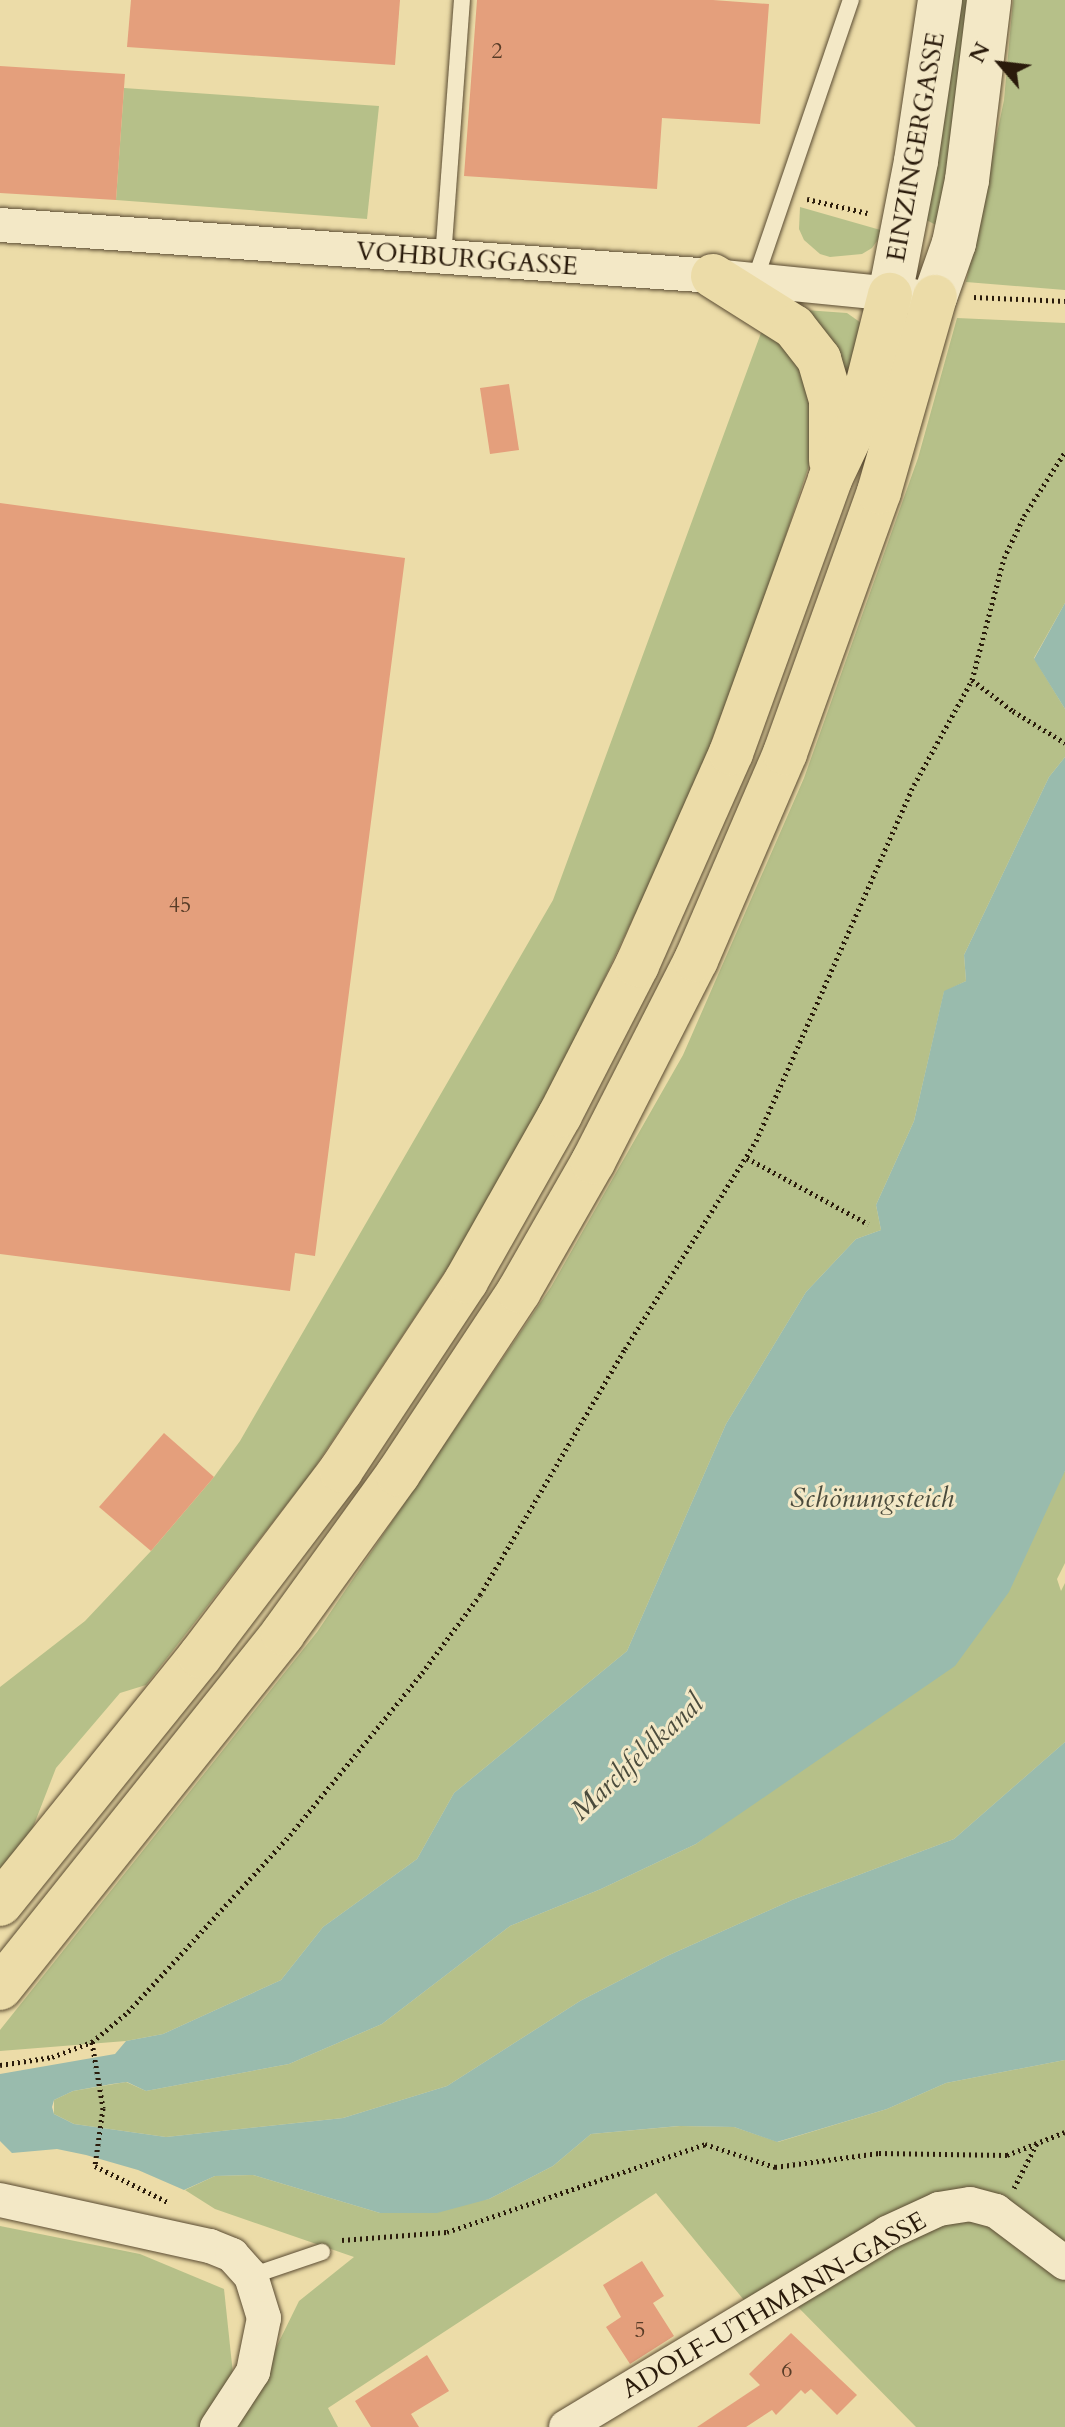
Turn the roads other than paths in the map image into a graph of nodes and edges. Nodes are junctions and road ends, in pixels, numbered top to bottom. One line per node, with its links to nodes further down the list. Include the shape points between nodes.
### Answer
1 (462, 0): 6 (lane)
2 (851, 0): 7 (lane)
3 (940, 0): 8 (main road, EINZINGERGASSE)
4 (989, 0): 9 (main road, EINZINGERGASSE)
5 (0, 225): 6 (street, VOHBURGGASSE)
6 (443, 258): 7 (street, VOHBURGGASSE)
7 (734, 278): 8 (street, VOHBURGGASSE); 10 (highway, via 794,327 819,359 831,400)
8 (890, 295): 9 (street, VOHBURGGASSE); 10 (highway, via 859,418)
9 (947, 297): 12 (highway, via 785,753 696,960 593,1162 519,1291 398,1474 283,1633)
10 (830, 479): 11 (highway, via 765,665 676,882 601,1039 511,1204 341,1470 200,1656)
11 (0, 1904)
12 (0, 1988)
13 (0, 2200): 16 (street, via 210,2246 232,2255)
14 (328, 2246): 16 (lane)
15 (1065, 2263): 18 (street, ADOLF-UTHMANN-GASSE, via 996,2211 970,2204 939,2209 911,2219)
16 (251, 2276): 17 (street, via 264,2318 253,2372)
17 (217, 2427)
18 (566, 2427)

